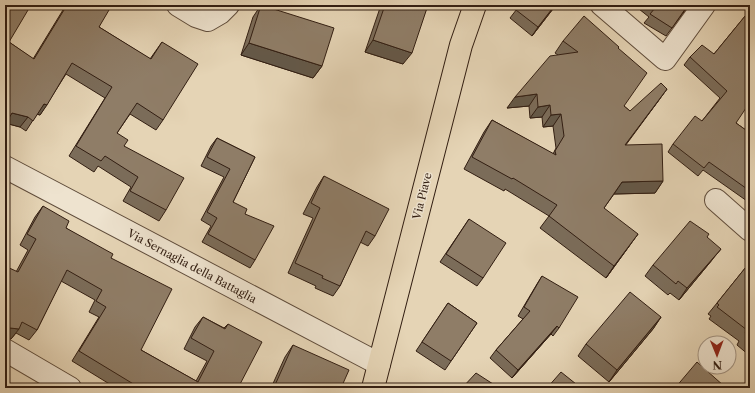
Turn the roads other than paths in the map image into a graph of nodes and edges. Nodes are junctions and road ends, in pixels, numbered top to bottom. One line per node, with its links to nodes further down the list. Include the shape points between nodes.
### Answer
1 (178, 5): 2 (street, via 208,20)
2 (228, 5)
3 (475, 5): 10 (main road, Via Piave, via 461,45)
4 (602, 5): 5 (street, via 665,59)
5 (704, 5)
6 (5, 167): 10 (street, Via Sernaglia della Battaglia)
7 (716, 200): 8 (street)
8 (750, 230)
9 (5, 350): 11 (street)
10 (379, 364): 12 (main road, Via Piave)
11 (70, 388)
12 (373, 388)

